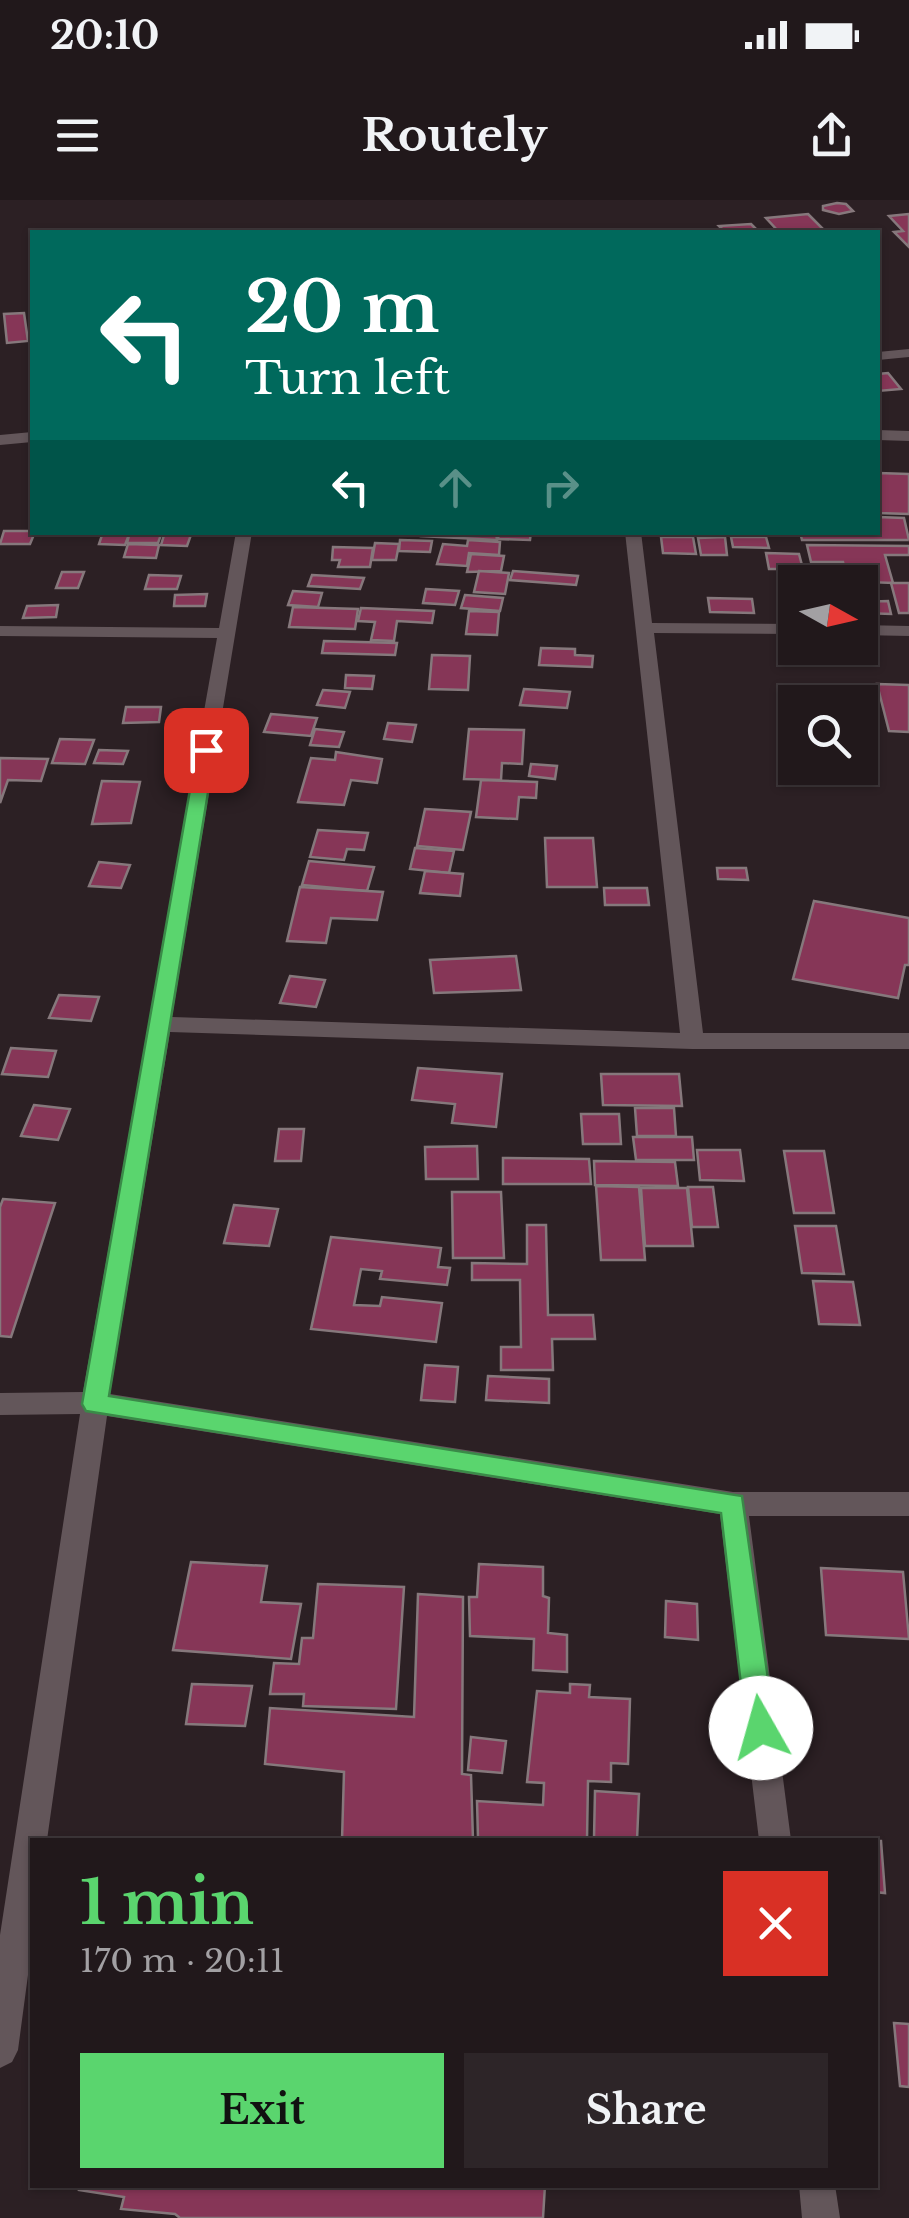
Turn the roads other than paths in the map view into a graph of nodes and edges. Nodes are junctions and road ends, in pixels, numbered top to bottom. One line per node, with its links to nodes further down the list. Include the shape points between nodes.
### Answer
1 (909, 353): 2 (street)
2 (880, 356)
3 (880, 435): 4 (street)
4 (909, 436)
5 (30, 437): 6 (street)
6 (0, 440)
7 (243, 535): 14 (street)
8 (632, 535): 9 (street)
9 (644, 628): 10 (street); 16 (street)
10 (778, 630)
11 (878, 630): 12 (street)
12 (909, 630)
13 (0, 631): 14 (street)
14 (225, 634): 15 (street)
15 (161, 1024): 16 (street); 19 (street)
16 (692, 1040): 17 (street)
17 (909, 1041)
18 (0, 1404): 19 (street)
19 (95, 1404): 20 (street); 22 (street)
20 (733, 1504): 21 (street); 23 (street)
21 (909, 1504)
22 (31, 1838)
23 (775, 1838)
24 (30, 1846): 25 (street)
25 (0, 2050)
26 (818, 2188): 27 (street)
27 (822, 2218)

